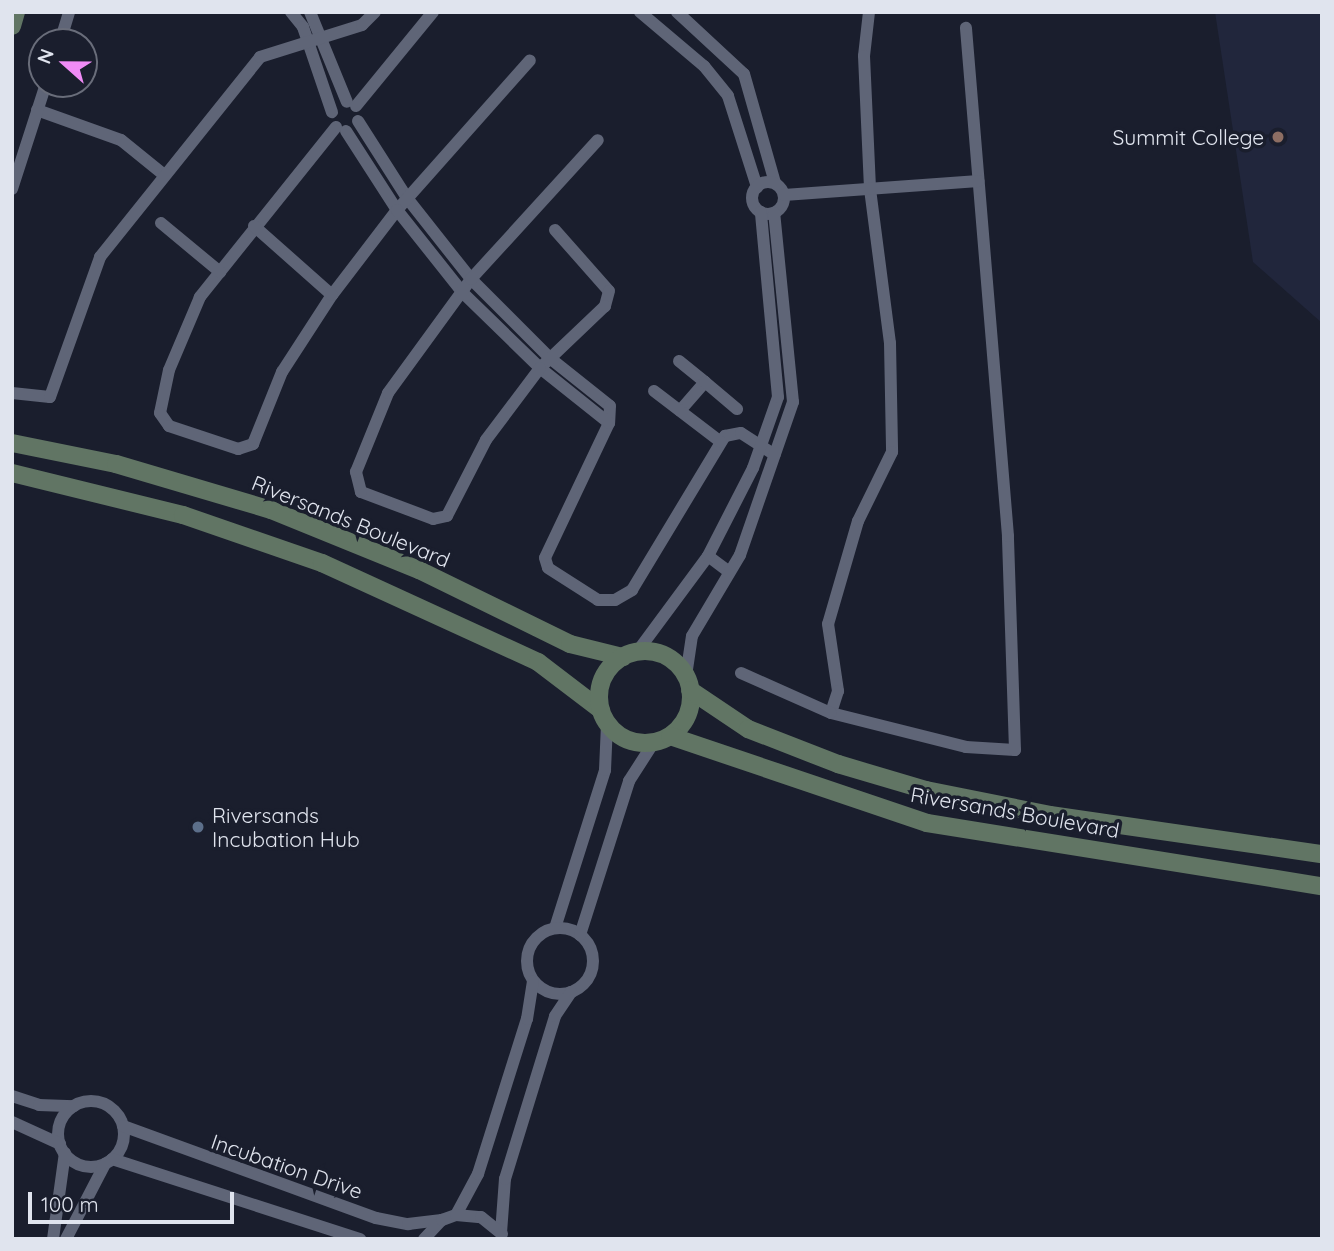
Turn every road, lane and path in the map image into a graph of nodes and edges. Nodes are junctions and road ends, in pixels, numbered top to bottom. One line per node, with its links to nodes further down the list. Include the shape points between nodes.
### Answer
1 (16, 12): 9 (street)
2 (291, 12): 13 (street)
3 (310, 12): 12 (street)
4 (374, 12): 12 (street, via 362,25)
5 (433, 12): 16 (street)
6 (640, 12): 11 (street)
7 (675, 12): 11 (street); 24 (street, via 744,74)
8 (869, 12): 27 (street, via 864,56)
9 (12, 26)
10 (966, 28): 23 (street)
11 (662, 29): 25 (street, via 728,96)
12 (321, 38): 13 (street); 16 (street)
13 (308, 43): 18 (street); 22 (street, via 260,57)
14 (530, 60): 29 (street)
15 (41, 98): 17 (street)
16 (351, 104): 18 (street); 19 (street)
17 (37, 110): 22 (street, via 121,140); 26 (street)
18 (332, 112): 20 (street)
19 (358, 121): 20 (street); 29 (street)
20 (341, 129): 30 (street); 33 (street)
21 (598, 140): 36 (street)
22 (163, 174): 44 (street, via 100,257 50,397)
23 (978, 181): 27 (street); 58 (street, via 1009,536 1015,750 966,747)
24 (775, 183): 25 (street); 28 (street)
25 (757, 187): 31 (street, via 752,201)
26 (12, 189)
27 (870, 189): 28 (street); 58 (street, via 890,344 892,452 858,521 828,624 838,691)
28 (784, 195): 31 (street)
29 (407, 198): 30 (street); 36 (street)
30 (397, 210): 37 (street); 38 (street)
31 (767, 213): 50 (street, via 778,397); 51 (street, via 794,382)
32 (161, 223): 35 (street)
33 (254, 226): 35 (street); 38 (street)
34 (555, 230): 39 (street, via 609,291 605,306)
35 (220, 272): 38 (street, via 200,297 169,370 160,414 169,426 238,449 253,444 282,372)
36 (471, 279): 37 (street); 39 (street)
37 (463, 293): 41 (street); 41 (street, via 388,393 356,472 361,492 433,519 447,516 486,440)
38 (331, 295)
39 (551, 359): 41 (street); 47 (street, via 610,406)
40 (679, 361): 42 (street)
41 (540, 368): 47 (street)
42 (705, 382): 45 (street); 46 (street)
43 (654, 391): 46 (street)
44 (12, 393)
45 (737, 409)
46 (680, 411): 49 (street)
47 (609, 424): 49 (street, via 545,558 548,568 598,600 615,600 632,590)
48 (12, 443): 55 (street, Riversands Boulevard, via 116,464 271,510 419,570 570,644)
49 (721, 443): 50 (street, via 741,433)
50 (760, 448): 51 (street); 53 (street)
51 (775, 455): 54 (street, via 740,555)
52 (12, 473): 59 (street, via 183,515 322,563 538,662)
53 (708, 556): 54 (street); 55 (street)
54 (729, 572): 57 (street, via 692,636)
55 (630, 654): 57 (street, via 665,656); 59 (street, via 602,679)
56 (741, 673): 58 (street)
57 (688, 683): 60 (street, via 687,716); 61 (street, Riversands Boulevard, via 748,729 926,790 1050,815)
58 (831, 713)
59 (604, 717): 60 (street, via 628,740); 63 (street, via 605,770)
60 (662, 739): 62 (street, Riversands Boulevard, via 927,822); 64 (street, via 629,781)
61 (1322, 855)
62 (1322, 886)
63 (555, 928): 64 (street); 65 (street, via 530,948)
64 (580, 935): 66 (street, via 591,950 591,970)
65 (533, 981): 66 (street, via 550,993); 73 (street, via 530,1012 481,1165)
66 (571, 992): 75 (street, via 555,1016 505,1179)
67 (12, 1096): 68 (street, via 38,1105)
68 (74, 1106): 70 (street, via 91,1101 108,1105); 71 (street, via 59,1127)
69 (12, 1122): 71 (street)
70 (123, 1126): 72 (street, via 122,1144); 74 (street, Incubation Drive, via 376,1217 408,1224)
71 (62, 1149): 72 (street, via 87,1167); 76 (street)
72 (108, 1161): 77 (street); 78 (street)
73 (456, 1215): 74 (street); 75 (street, via 481,1217)
74 (442, 1220): 79 (street)
75 (503, 1236)
76 (53, 1239)
77 (66, 1239)
78 (360, 1239)
79 (424, 1239)

